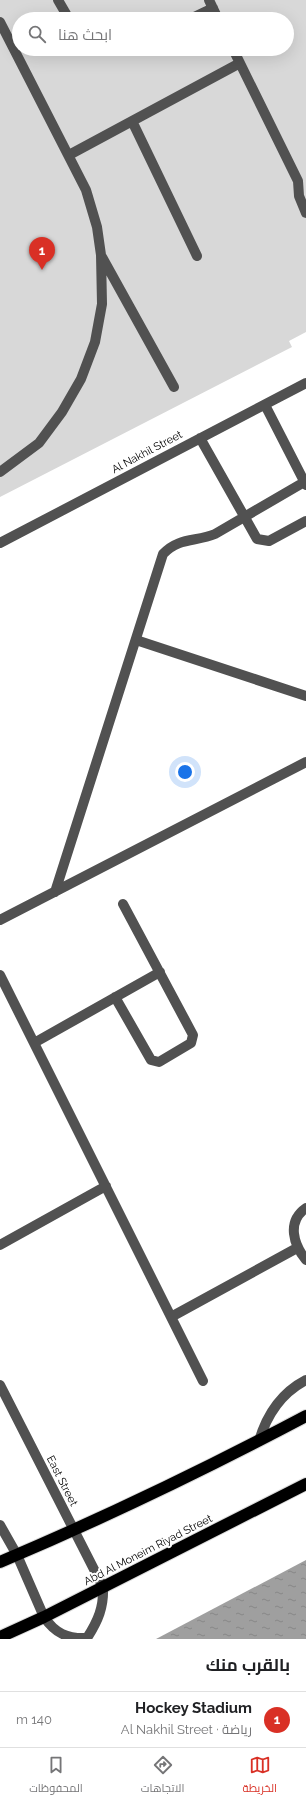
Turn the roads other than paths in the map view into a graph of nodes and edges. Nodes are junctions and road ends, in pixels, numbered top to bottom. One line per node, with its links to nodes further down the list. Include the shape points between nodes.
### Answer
1 (58, 0): 3 (street)
2 (211, 4): 4 (street)
3 (65, 12)
4 (200, 12)
5 (0, 22): 6 (street)
6 (12, 45)
7 (18, 56): 11 (street)
8 (236, 56): 9 (street)
9 (240, 63): 10 (street); 12 (street)
10 (132, 121): 11 (street); 15 (street)
11 (69, 155): 14 (street, via 86,190 97,227)
12 (302, 184): 13 (street, via 299,196)
13 (306, 213)
14 (101, 255): 17 (street); 20 (street, via 102,304 94,342 81,379 62,412 39,443)
15 (197, 256)
16 (306, 383): 18 (street, Al Nakhil Street)
17 (174, 387)
18 (265, 405): 19 (street, Al Nakhil Street); 21 (street)
19 (200, 438): 22 (street); 24 (street, Al Nakhil Street)
20 (0, 472)
21 (306, 482): 22 (street)
22 (244, 517): 23 (street, via 254,536 265,542); 25 (street, via 208,537 179,542 163,554)
23 (306, 521)
24 (0, 543)
25 (136, 640): 26 (street); 28 (street)
26 (306, 696)
27 (306, 762): 28 (street)
28 (55, 892): 30 (street)
29 (124, 904): 31 (street)
30 (0, 920)
31 (160, 972): 33 (street); 33 (street, via 193,1034 191,1043 163,1060 151,1060)
32 (0, 975): 34 (street)
33 (115, 997): 34 (street)
34 (34, 1043): 35 (street)
35 (106, 1186): 37 (street); 40 (street)
36 (306, 1208): 38 (street, via 296,1221 294,1235)
37 (0, 1245)
38 (297, 1248): 39 (street); 40 (street)
39 (306, 1260)
40 (171, 1317): 42 (street)
41 (306, 1380): 45 (street, via 278,1402 263,1427)
42 (203, 1381)
43 (0, 1385): 48 (street, East Street)
44 (306, 1416): 45 (highway)
45 (259, 1441): 48 (highway)
46 (306, 1484): 51 (highway, Abd Al Moneim Riyad Street)
47 (0, 1525): 49 (street)
48 (74, 1530): 49 (highway); 51 (street, East Street)
49 (17, 1555): 50 (highway); 52 (street)
50 (0, 1562)
51 (103, 1587): 52 (highway, Abd Al Moneim Riyad Street); 54 (street, via 102,1609)
52 (44, 1617): 53 (highway, Abd Al Moneim Riyad Street); 54 (street, via 58,1632 67,1637)
53 (0, 1637)
54 (87, 1638)

